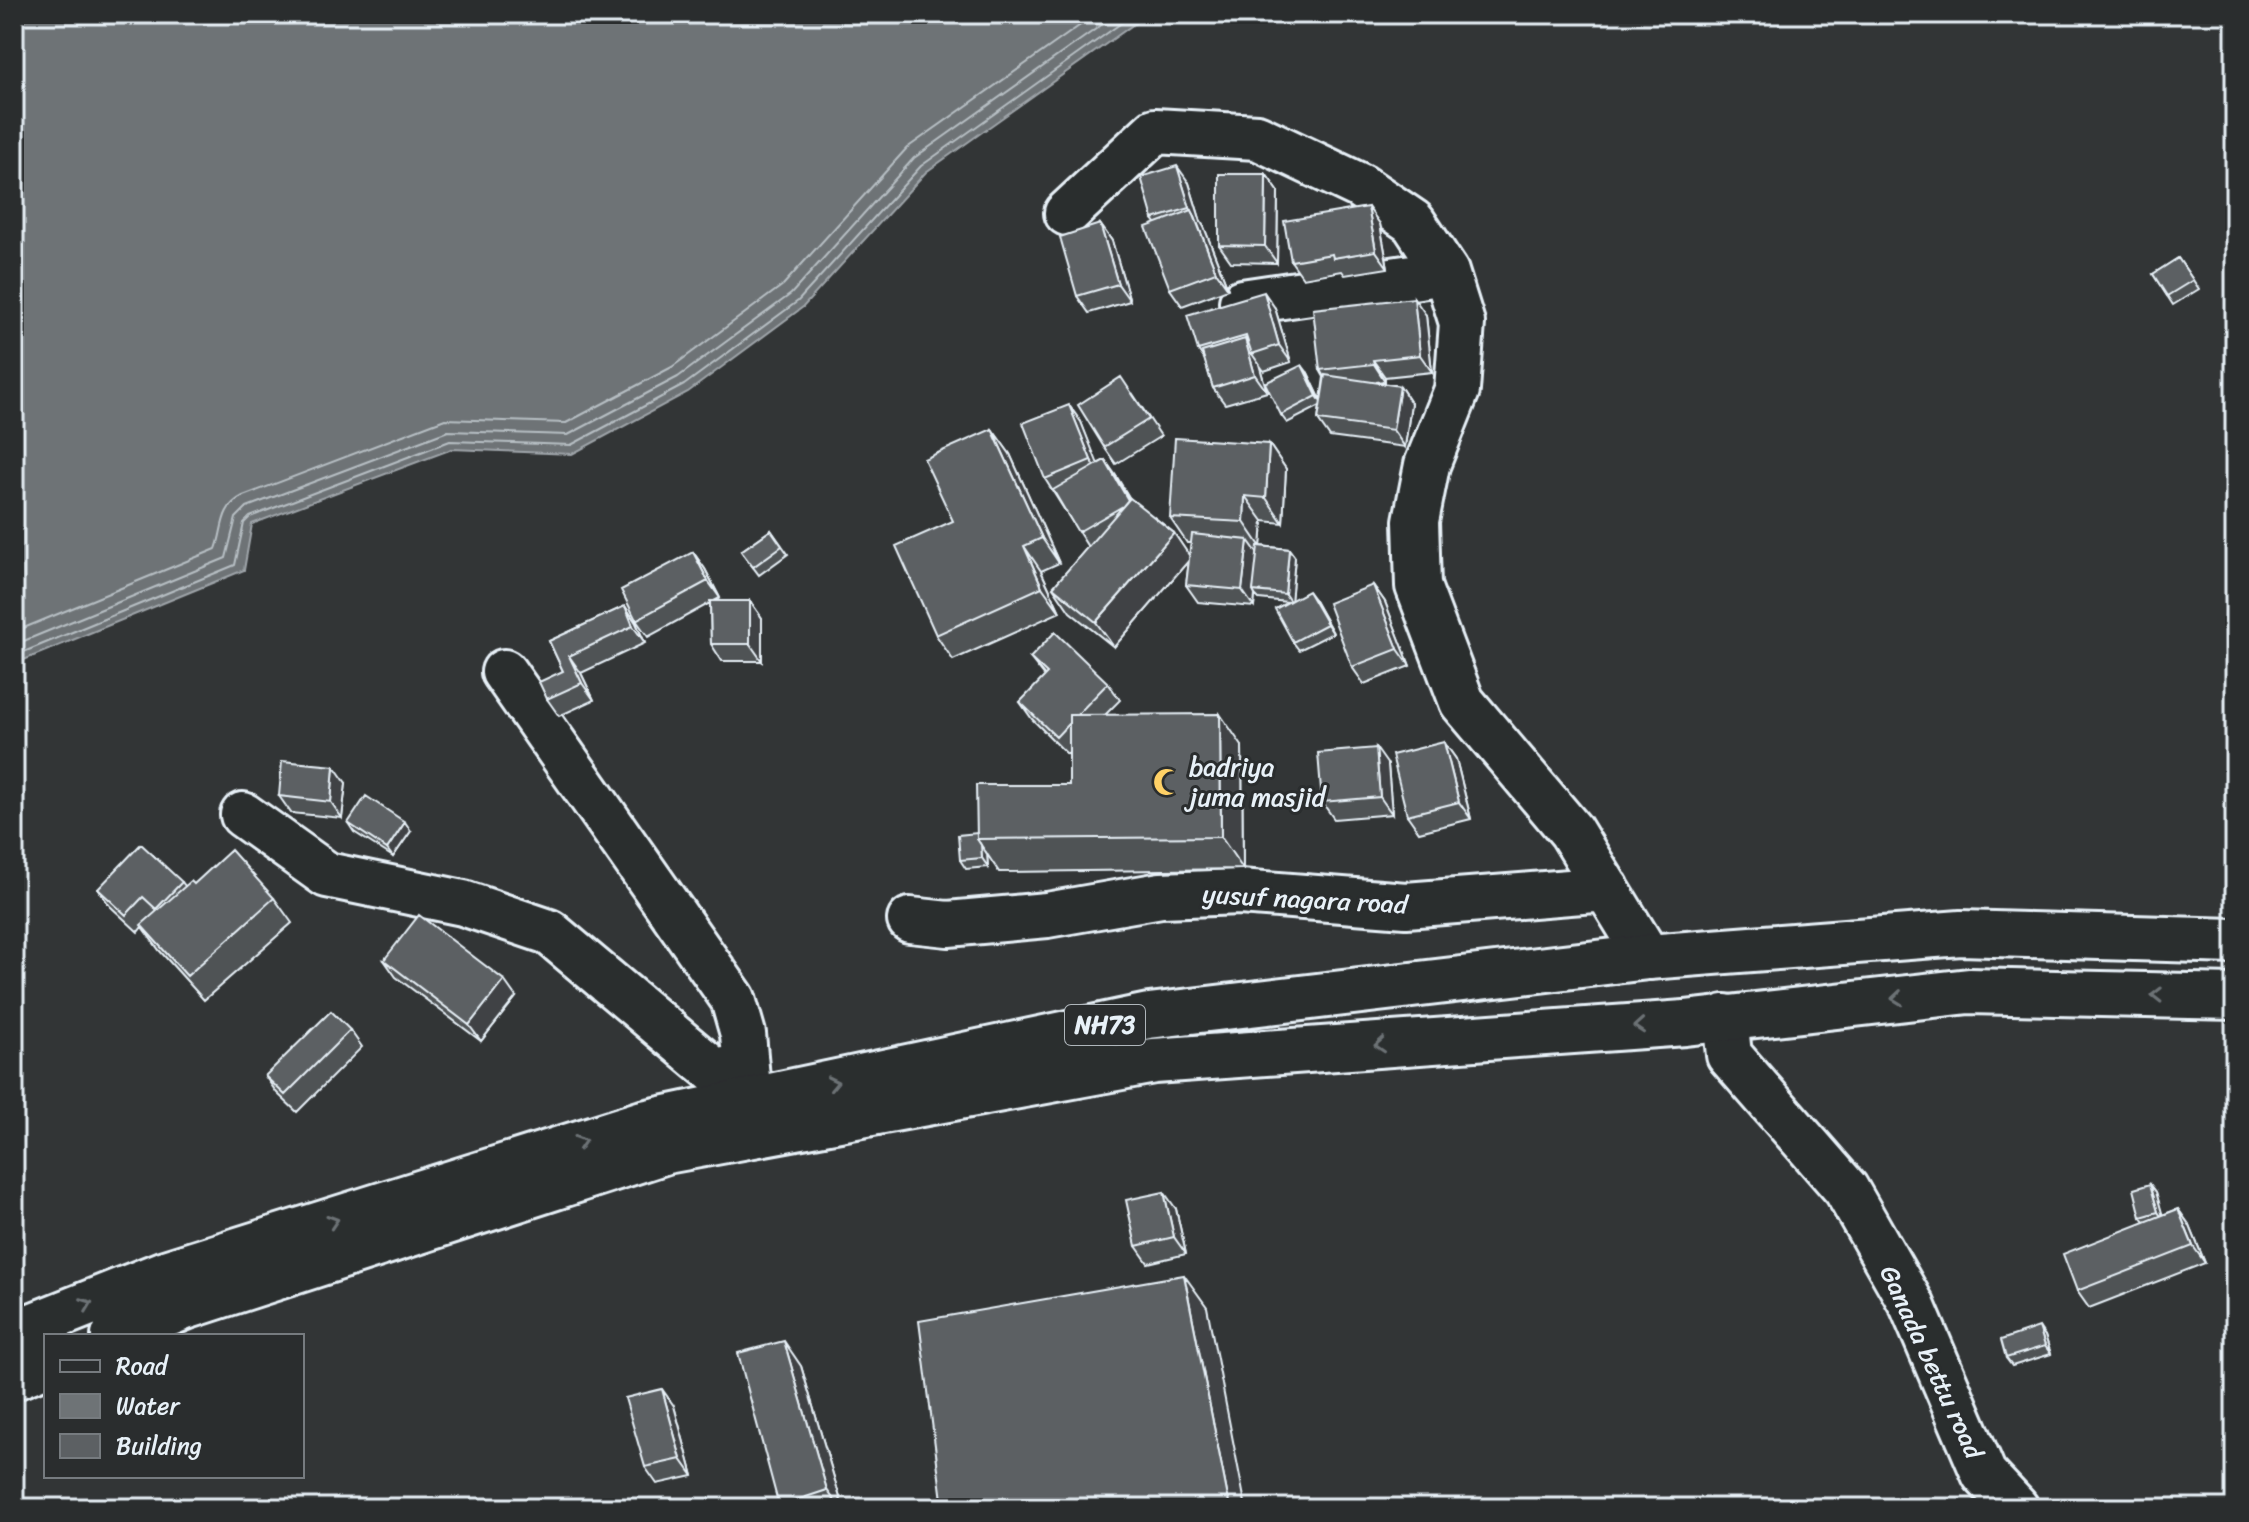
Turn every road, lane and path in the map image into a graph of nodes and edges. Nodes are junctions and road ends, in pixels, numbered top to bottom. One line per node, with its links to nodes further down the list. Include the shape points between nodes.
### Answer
1 (1067, 213): 2 (main road, via 1155,131 1257,137 1360,186 1413,222)
2 (1446, 272): 3 (main road); 6 (main road, via 1462,323 1457,390 1427,465 1416,521 1418,586 1462,702 1571,831)
3 (1242, 302)
4 (504, 672): 12 (main road, via 733,999 743,1034)
5 (243, 815): 12 (main road, via 327,875 463,903 549,932)
6 (1607, 889): 7 (main road, yusuf nagara road, via 1406,905 1240,892 1161,895 1047,915 948,924); 9 (main road)
7 (910, 920)
8 (2235, 941): 9 (main road, NH73, via 1961,933)
9 (1648, 957): 12 (main road, NH73, one-way to 9, via 1149,1016)
10 (2235, 997): 11 (main road, NH73, one-way to 11, via 1969,991)
11 (1725, 1017): 14 (main road, NH73, one-way to 14, via 1154,1061 666,1151 185,1307); 17 (main road, Ganada bettu road, via 1729,1055 1846,1189 1912,1305 1984,1474)
12 (749, 1100): 13 (main road, NH73, one-way to 12, via 180,1269 643,1123)
13 (14, 1333)
14 (119, 1334)
15 (44, 1365): 16 (main road)
16 (14, 1377)
17 (2016, 1508)

